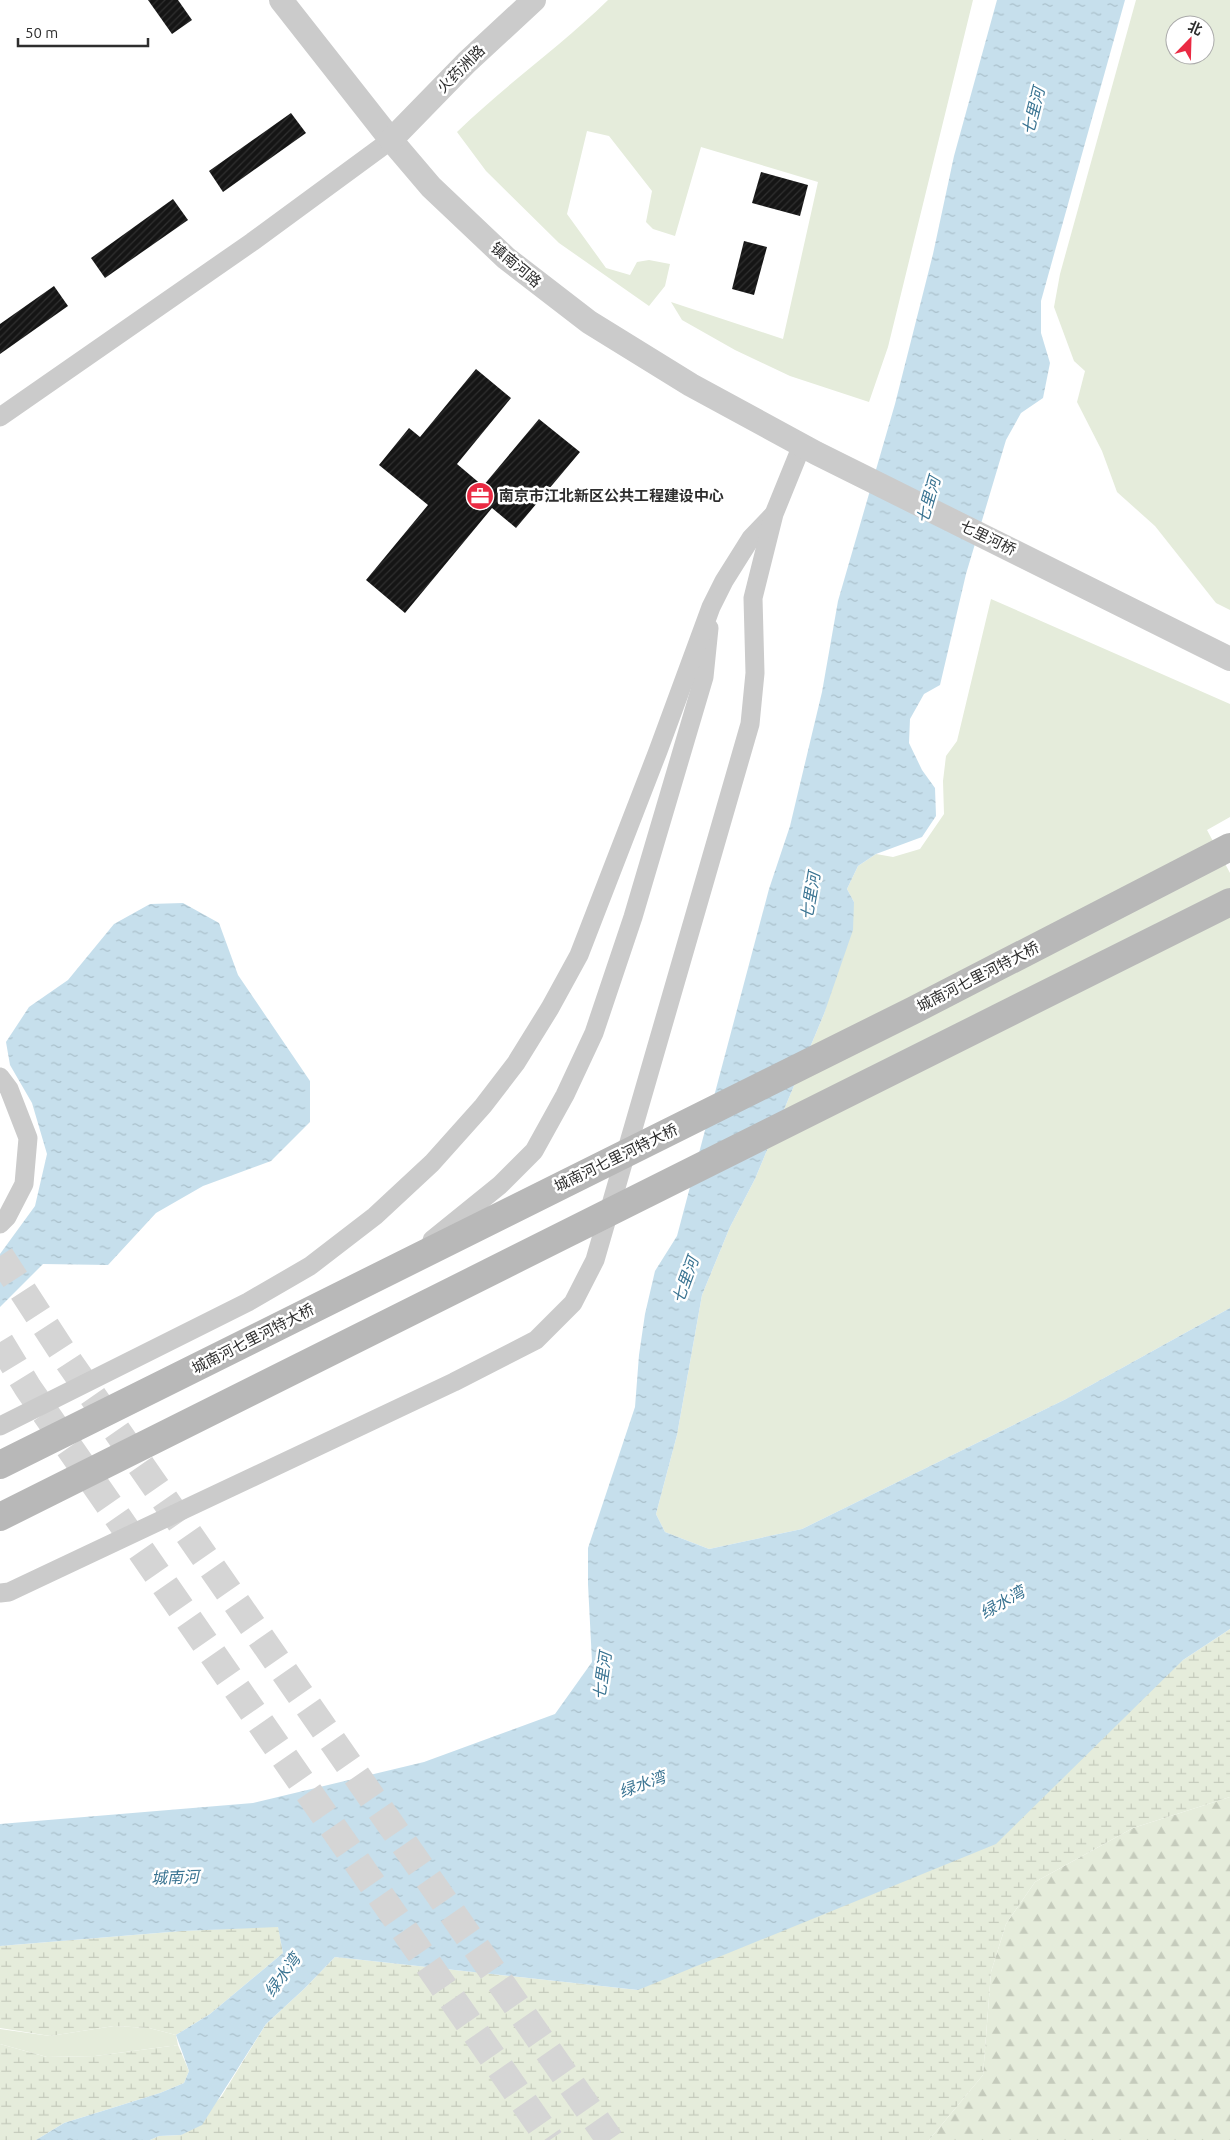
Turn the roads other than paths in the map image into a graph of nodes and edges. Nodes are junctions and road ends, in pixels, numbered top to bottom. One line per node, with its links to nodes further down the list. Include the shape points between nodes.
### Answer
1 (281, 0): 3 (street, 镇南河路)
2 (534, 0): 3 (street, 火药洲路, via 467,62)
3 (391, 140): 4 (street, via 252,242); 5 (street, 镇南河路, via 432,187 506,258 589,322 691,385)
4 (0, 417)
5 (809, 449): 6 (street); 8 (street, 七里河桥)
6 (774, 514): 7 (street, via 751,538); 17 (street, via 753,598 755,673 750,724 595,1260 572,1303 536,1340 479,1369 9,1592)
7 (711, 607): 13 (street, bridge, via 704,677 633,917 594,1033 534,1152 500,1185); 14 (street, via 579,955 516,1062 483,1106 432,1163 375,1216 310,1266 248,1302)
8 (1230, 658)
9 (1230, 847): 13 (main road, 城南河七里河特大桥, bridge, via 905,1014)
10 (1230, 902): 16 (main road, bridge)
11 (0, 1076): 12 (street, via 9,1089 28,1138 24,1184)
12 (0, 1224)
13 (405, 1263): 15 (main road, 城南河七里河特大桥, bridge)
14 (0, 1426)
15 (0, 1465)
16 (0, 1517)
17 (0, 1593)

